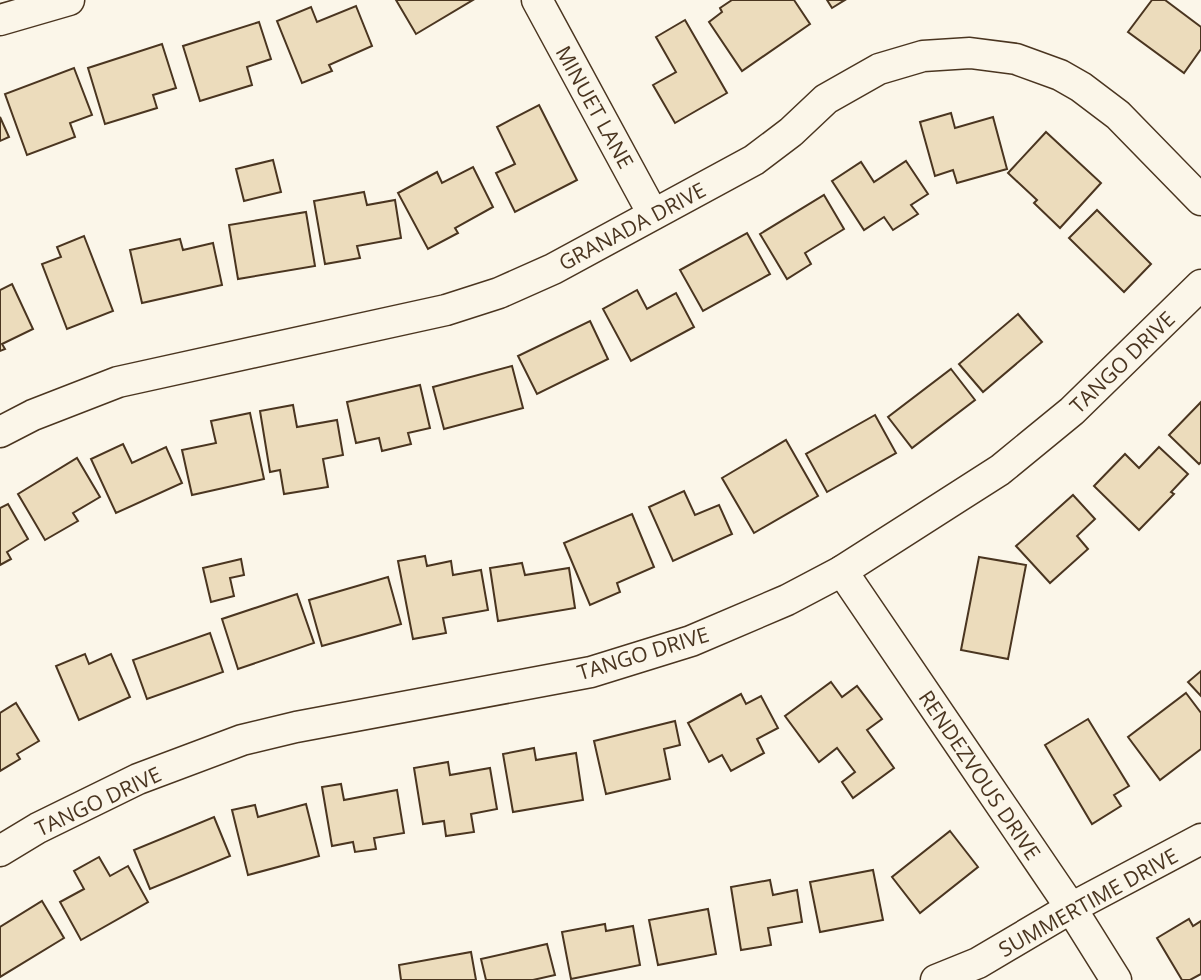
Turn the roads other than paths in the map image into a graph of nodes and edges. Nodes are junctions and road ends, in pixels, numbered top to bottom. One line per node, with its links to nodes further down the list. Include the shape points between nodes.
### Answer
1 (69, 0): 3 (street)
2 (537, 0): 5 (street, MINUET LANE)
3 (0, 20)
4 (1201, 200): 5 (street, GRANADA DRIVE, via 1118,115 1081,86 1016,59 970,53 923,56 879,69 826,99 754,160)
5 (653, 214): 7 (street, GRANADA DRIVE, via 499,293 446,310 118,382)
6 (1201, 285): 8 (street, TANGO DRIVE, via 1072,411 1000,470)
7 (0, 432)
8 (842, 571): 10 (street, TANGO DRIVE, via 691,641 591,672 242,740 138,779); 11 (street, RENDEZVOUS DRIVE)
9 (1201, 839): 11 (street, SUMMERTIME DRIVE)
10 (0, 851)
11 (1071, 908): 12 (street, SUMMERTIME DRIVE, via 978,963); 13 (street, RENDEZVOUS DRIVE)
12 (936, 980)
13 (1116, 980)

